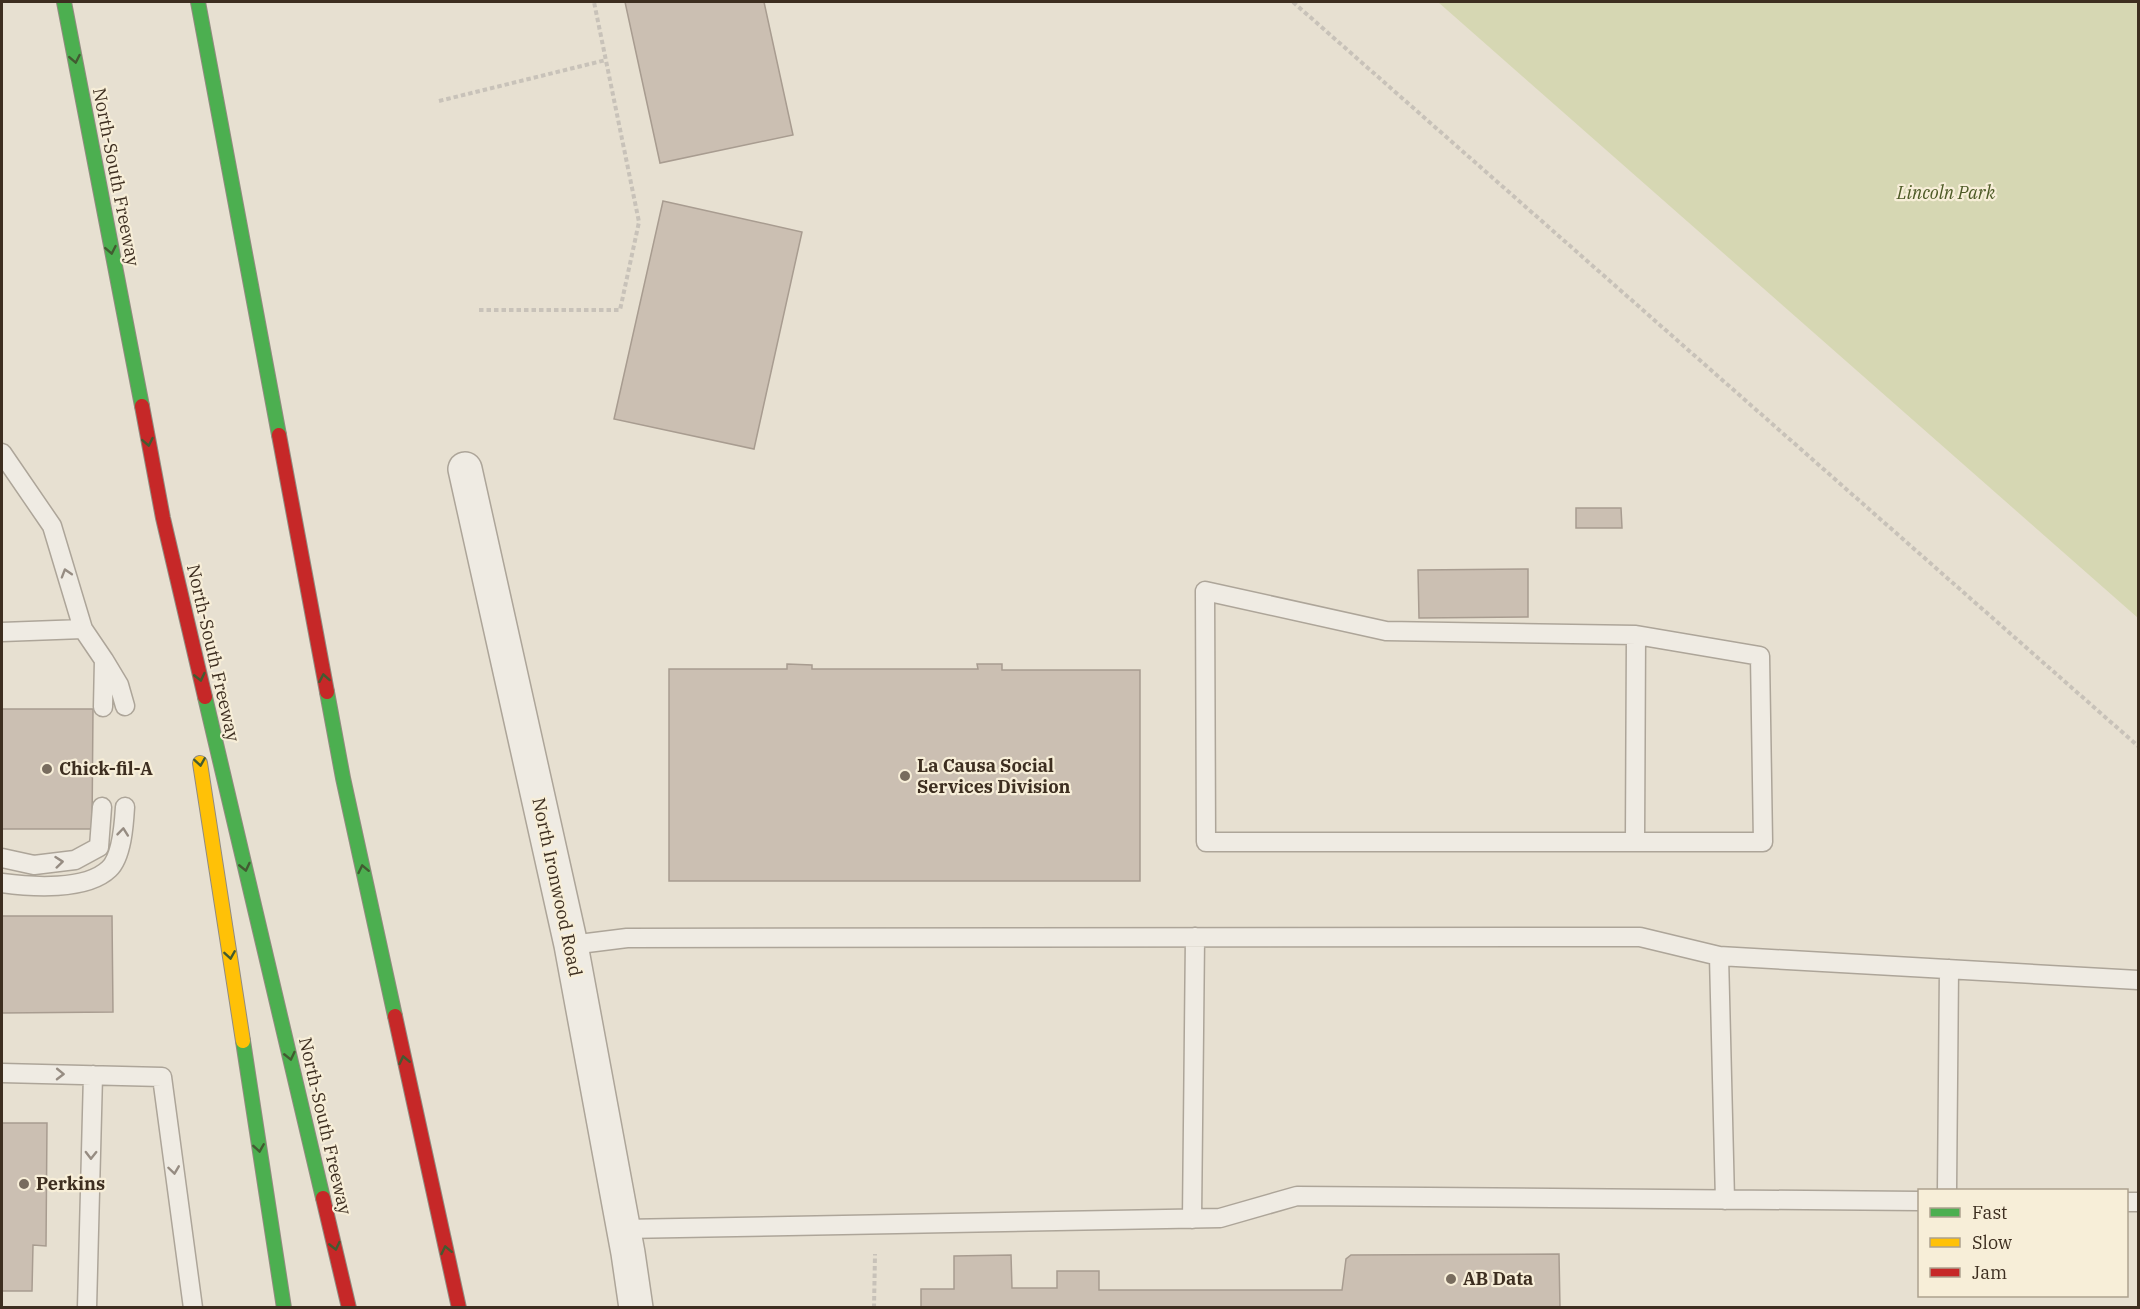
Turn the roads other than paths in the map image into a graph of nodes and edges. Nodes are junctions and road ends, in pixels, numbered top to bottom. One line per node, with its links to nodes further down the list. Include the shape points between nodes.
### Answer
1 (64, 2): 5 (highway, North-South Freeway, one-way to 5)
2 (198, 2): 35 (highway, one-way to 2, via 343,778)
3 (2, 453): 6 (lane, one-way to 3, via 52,525)
4 (465, 469): 20 (street, North Ironwood Road)
5 (163, 518): 10 (highway); 34 (highway, North-South Freeway, one-way to 34)
6 (83, 629): 7 (lane); 9 (lane)
7 (2, 632)
8 (1636, 635): 16 (lane); 16 (lane, via 1760,656 1763,842); 16 (lane, via 1386,631 1205,591 1206,842)
9 (104, 660): 11 (lane, via 119,685); 12 (lane)
10 (190, 693)
11 (125, 706)
12 (103, 707)
13 (199, 752): 33 (highway, one-way to 33)
14 (102, 807): 17 (lane, one-way to 14, via 34,865 75,860 99,847)
15 (125, 807): 18 (lane, one-way to 15, via 28,887 85,882 110,868 122,844)
16 (1635, 841)
17 (2, 858)
18 (2, 883)
19 (1195, 937): 20 (lane, via 627,938); 21 (lane, via 1640,937); 29 (lane)
20 (571, 945): 30 (street, North Ironwood Road)
21 (1719, 956): 22 (lane); 27 (lane)
22 (1949, 969): 23 (lane); 26 (lane)
23 (2139, 981)
24 (2, 1073): 25 (lane, one-way to 25)
25 (93, 1075): 31 (lane, one-way to 31); 32 (lane, one-way to 32, via 162,1077)
26 (1947, 1189)
27 (1725, 1200): 28 (lane); 29 (lane, via 1297,1196 1220,1218)
28 (1918, 1201)
29 (1192, 1219): 30 (lane)
30 (623, 1229): 36 (street, North Ironwood Road)
31 (87, 1308)
32 (193, 1308)
33 (284, 1308)
34 (349, 1308)
35 (459, 1308)
36 (636, 1308)

